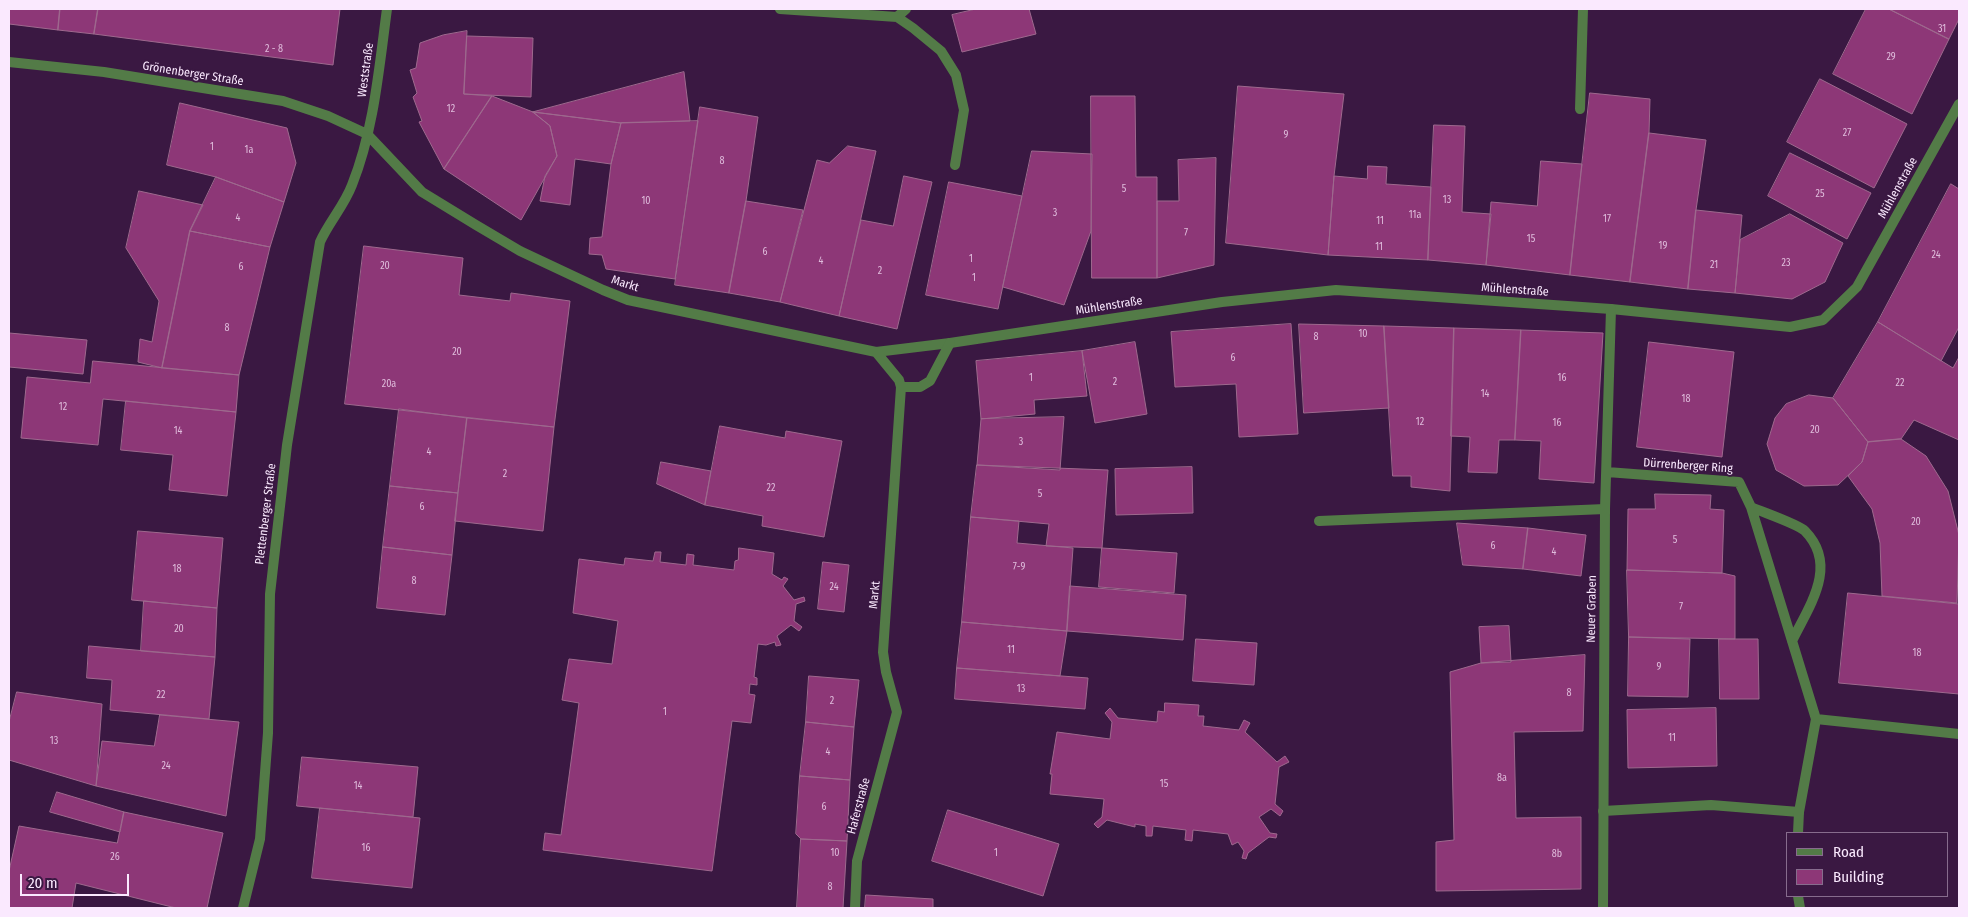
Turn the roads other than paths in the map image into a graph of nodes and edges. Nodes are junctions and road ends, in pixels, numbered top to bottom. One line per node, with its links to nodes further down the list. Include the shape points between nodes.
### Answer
1 (387, 9): 9 (street, Weststraße)
2 (780, 9): 5 (street)
3 (906, 9): 5 (street)
4 (1583, 9): 8 (street)
5 (896, 18): 10 (street, via 941,51 956,75 964,110)
6 (9, 62): 9 (street, Grönenberger Straße, via 104,72 283,101)
7 (1959, 104): 11 (street, Mühlenstraße, via 1857,287 1823,320 1790,327)
8 (1580, 109)
9 (367, 134): 13 (street, Markt, via 422,192 520,251 603,290 628,300); 26 (street, Plettenberger Straße, via 352,186 320,242 287,445 270,594 268,733 260,839)
10 (955, 164)
11 (1611, 310): 12 (street, Mühlenstraße, via 1336,290 1222,302); 15 (street, Neuer Graben)
12 (950, 343): 13 (street, Markt); 14 (street, via 930,381 920,387)
13 (876, 352): 14 (street)
14 (901, 387): 20 (street, Markt, via 883,652)
15 (1607, 472): 16 (street, Dürrenberger Ring, via 1739,482); 17 (street, Neuer Graben)
16 (1751, 507): 19 (street, Dürrenberger Ring); 19 (street, via 1804,530 1820,555 1822,580)
17 (1605, 509): 18 (street); 23 (street, Neuer Graben)
18 (1319, 521)
19 (1792, 641): 21 (street, Dürrenberger Ring)
20 (897, 712): 27 (street, Haferstraße, via 857,861)
21 (1816, 719): 22 (street); 24 (street, Dürrenberger Ring)
22 (1959, 734)
23 (1603, 811): 24 (street, via 1711,805); 28 (street, Neuer Graben)
24 (1799, 812): 25 (street, Dürrenberger Ring)
25 (1798, 832)
26 (243, 908)
27 (855, 908)
28 (1603, 908)

